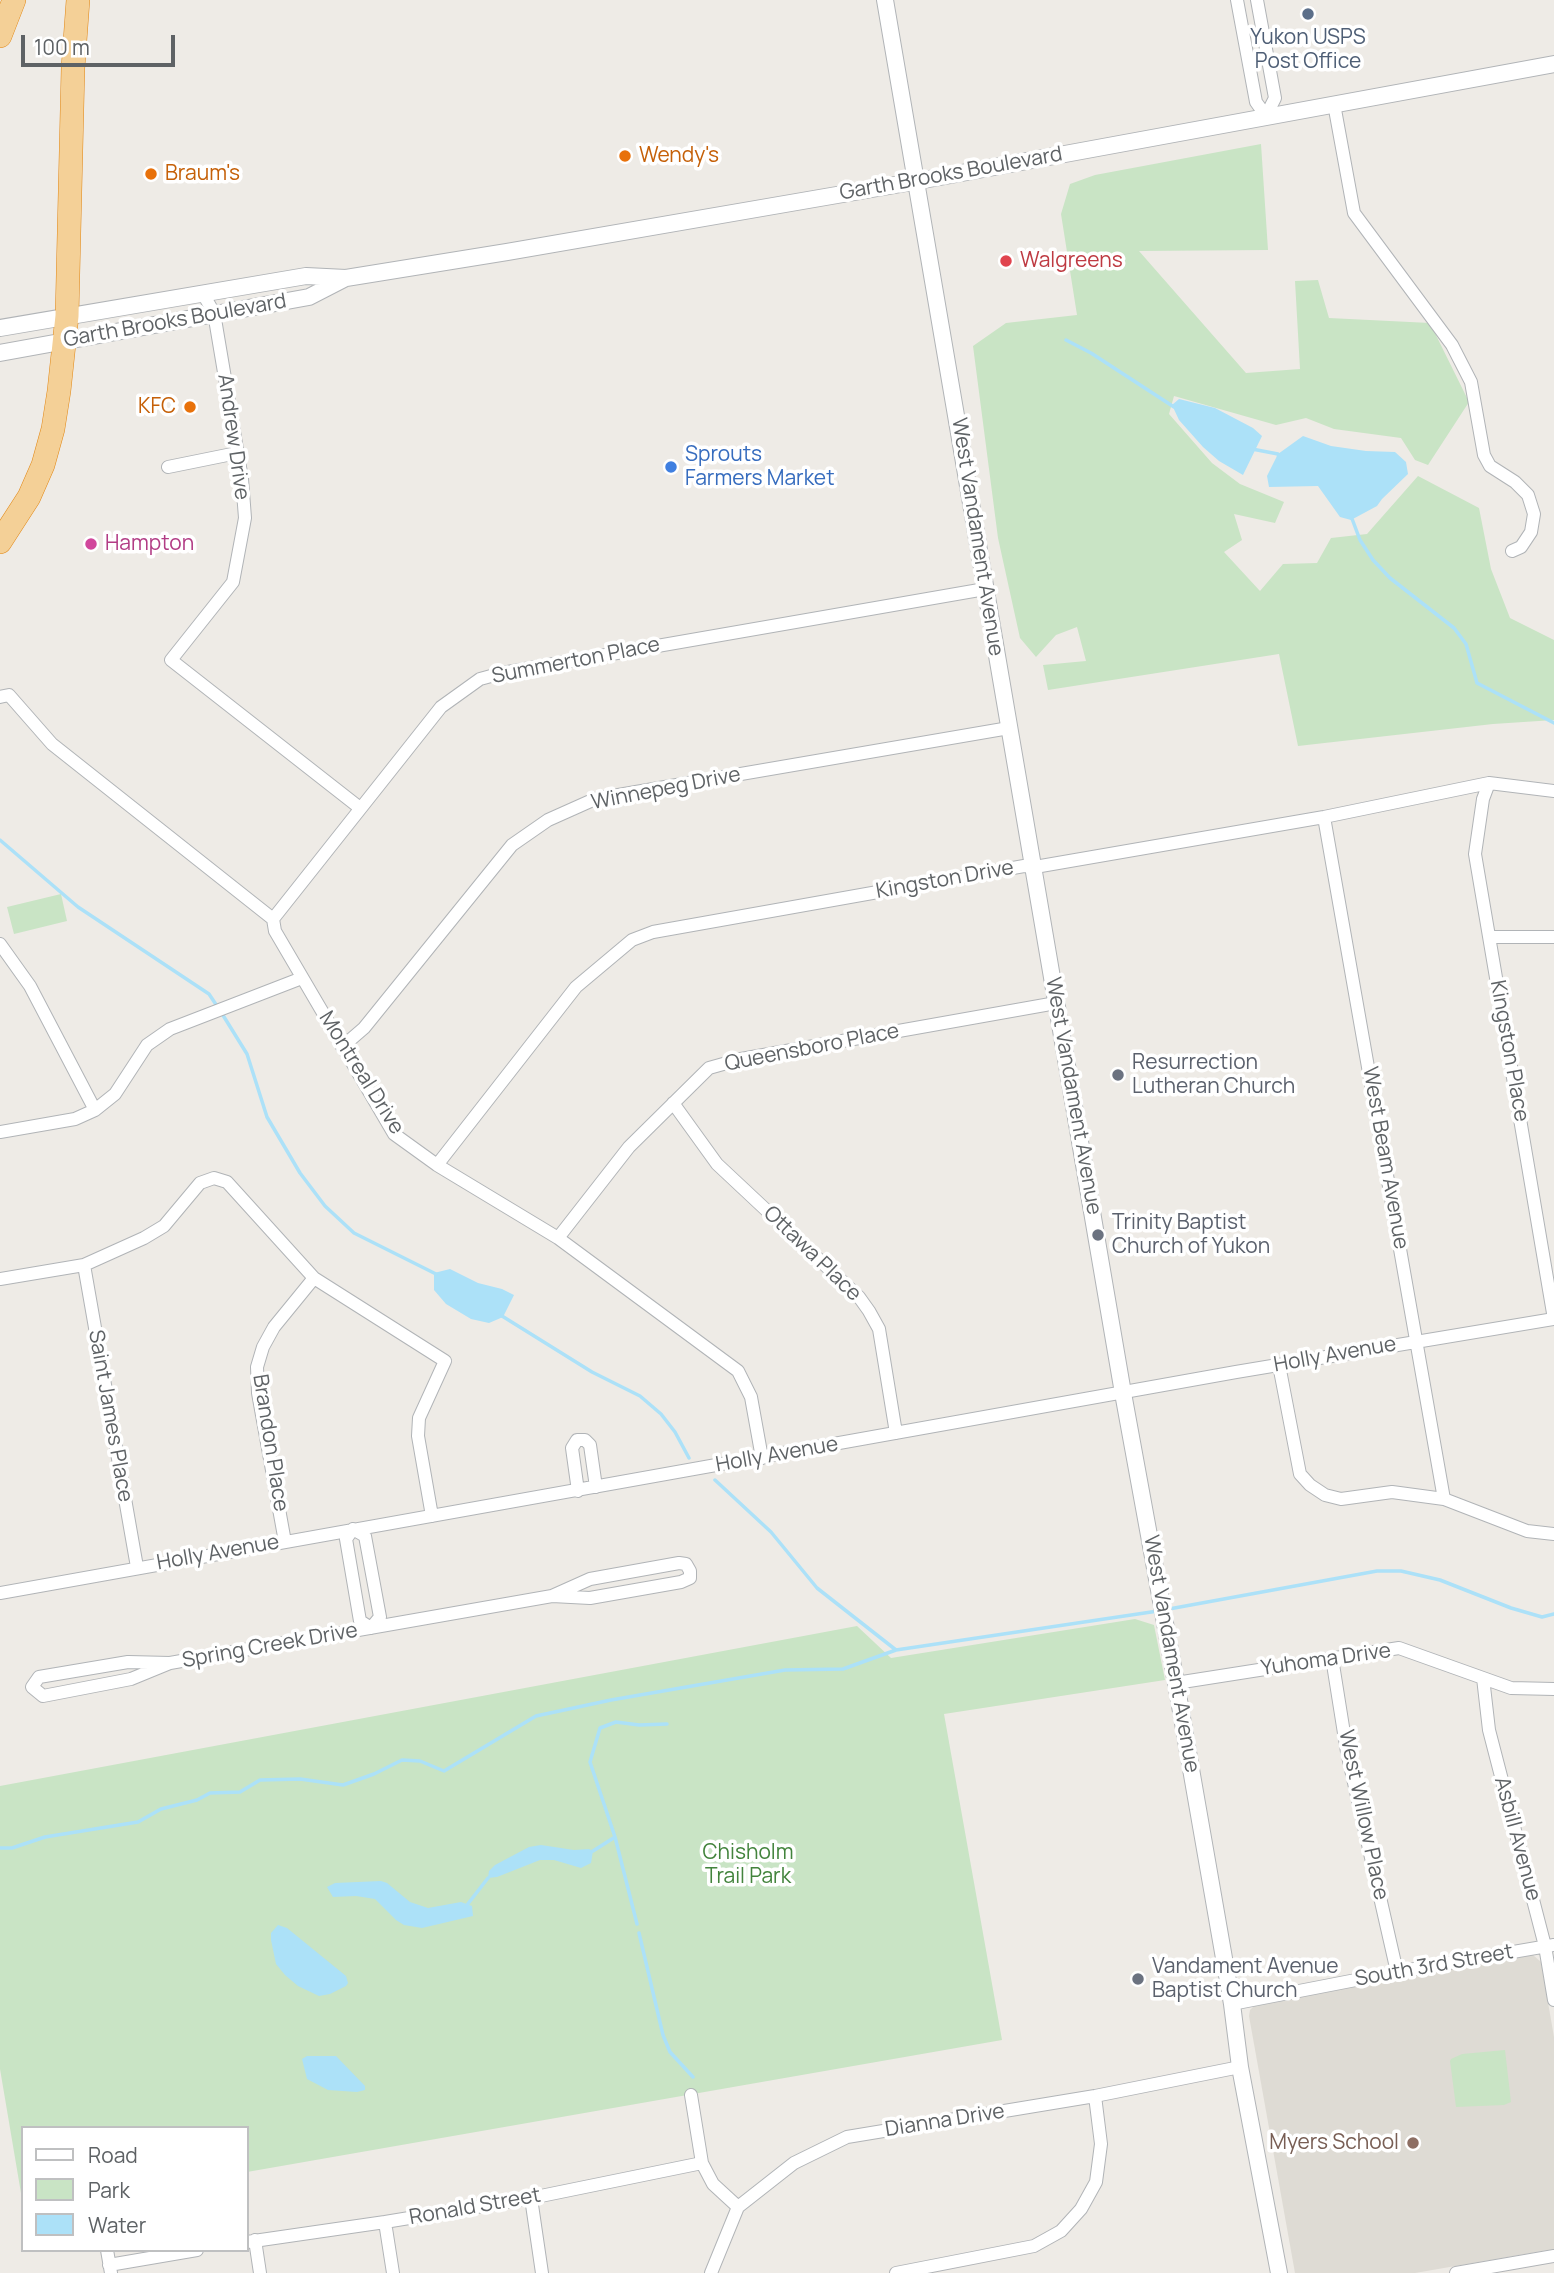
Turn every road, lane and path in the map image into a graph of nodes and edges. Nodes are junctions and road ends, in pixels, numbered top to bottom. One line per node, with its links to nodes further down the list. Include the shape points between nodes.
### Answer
1 (15, 0): 6 (highway)
2 (78, 0): 16 (highway)
3 (885, 0): 12 (street, West Vandament Avenue)
4 (1237, 0): 8 (street)
5 (1257, 0): 7 (street)
6 (0, 36)
7 (1268, 59): 8 (street); 11 (street, via 1275,98)
8 (1249, 62): 11 (street, via 1256,102)
9 (1554, 64): 10 (street, Garth Brooks Boulevard)
10 (1334, 104): 11 (street, Garth Brooks Boulevard); 23 (street, via 1354,213 1452,345 1471,382 1490,466 1528,495 1534,514 1531,531 1521,547)
11 (1266, 116): 12 (street, Garth Brooks Boulevard)
12 (918, 181): 13 (street, Garth Brooks Boulevard); 24 (street, West Vandament Avenue)
13 (346, 278): 14 (street, Garth Brooks Boulevard, via 306,276); 15 (street, Garth Brooks Boulevard, via 309,297)
14 (202, 292): 15 (street, Andrew Drive); 16 (street, Garth Brooks Boulevard)
15 (214, 313): 18 (street, Garth Brooks Boulevard); 20 (street, Andrew Drive)
16 (67, 316): 17 (street, Garth Brooks Boulevard); 18 (highway)
17 (0, 328)
18 (64, 342): 19 (street, Garth Brooks Boulevard); 22 (highway, via 53,429 43,465)
19 (0, 353)
20 (237, 453): 21 (street); 29 (street, Andrew Drive, via 245,518 233,582 171,660)
21 (168, 467)
22 (0, 542)
23 (1512, 551)
24 (985, 589): 26 (street, West Vandament Avenue); 29 (street, Summerton Place, via 515,670 480,680 441,707)
25 (0, 697): 32 (street, Montreal Drive, via 9,695 52,744)
26 (1009, 728): 31 (street, West Vandament Avenue); 38 (street, Winnepeg Drive, via 595,799 548,820 512,845 364,1028)
27 (1489, 783): 28 (street, Kingston Drive); 30 (street, Kingston Drive); 33 (street, Kingston Place, via 1475,854)
28 (1554, 791)
29 (360, 808): 32 (street, Summerton Place)
30 (1324, 817): 31 (street, Kingston Drive); 48 (street, West Beam Avenue)
31 (1035, 867): 37 (street, West Vandament Avenue); 42 (street, Kingston Drive, via 653,932 632,940 576,987)
32 (273, 919): 36 (street, Montreal Drive, via 275,932)
33 (1489, 937): 34 (street); 47 (street, Kingston Place)
34 (1554, 937)
35 (0, 944): 40 (street, via 30,986)
36 (302, 978): 38 (street, Montreal Drive); 40 (street, via 170,1029 147,1045 115,1094)
37 (1056, 1003): 39 (street, Queensboro Place, via 741,1059 709,1068); 50 (street, West Vandament Avenue)
38 (341, 1046): 42 (street, Montreal Drive, via 394,1134)
39 (673, 1103): 43 (street, Queensboro Place, via 629,1147); 51 (street, Ottawa Place, via 717,1164 869,1311 879,1329)
40 (95, 1110): 41 (street, via 75,1119)
41 (0, 1132)
42 (438, 1165): 43 (street, Montreal Drive)
43 (558, 1238): 52 (street, Montreal Drive, via 738,1371 751,1397)
44 (84, 1265): 45 (street, via 164,1226 200,1184 214,1178 227,1182); 46 (street); 60 (street, Saint James Place)
45 (314, 1278): 56 (street, via 445,1361 419,1418); 59 (street, Brandon Place, via 274,1327 257,1367)
46 (0, 1279)
47 (1554, 1319): 48 (street, Holly Avenue)
48 (1417, 1340): 49 (street, Holly Avenue); 55 (street, West Beam Avenue)
49 (1279, 1365): 50 (street, Holly Avenue); 55 (street, via 1300,1474 1310,1485 1341,1499 1392,1492)
50 (1123, 1393): 51 (street, Holly Avenue); 67 (street, West Vandament Avenue)
51 (896, 1433): 52 (street, Holly Avenue)
52 (762, 1458): 53 (street, Holly Avenue)
53 (596, 1487): 54 (street, Holly Avenue); 54 (street, via 590,1445 577,1440 572,1448)
54 (578, 1491): 56 (street, Holly Avenue)
55 (1444, 1499): 58 (street, via 1527,1531)
56 (432, 1516): 57 (street, Holly Avenue)
57 (353, 1529): 59 (street, Holly Avenue); 63 (street, Spring Creek Drive, via 346,1539 355,1594 360,1621); 63 (street, Spring Creek Drive, via 365,1536 380,1617)
58 (1554, 1534)
59 (285, 1542): 60 (street, Holly Avenue)
60 (137, 1567): 61 (street, Holly Avenue)
61 (0, 1592)
62 (552, 1596): 62 (street, Spring Creek Drive, via 590,1598 668,1585 690,1578 690,1571 679,1563 590,1579); 63 (street, Spring Creek Drive)
63 (371, 1628): 65 (street, Spring Creek Drive)
64 (1332, 1658): 66 (street, Yuhoma Drive, via 1399,1648); 67 (street, Yuhoma Drive); 70 (street, West Willow Place, via 1347,1752)
65 (170, 1664): 65 (street, Spring Creek Drive, via 131,1679 43,1696 32,1687 39,1677 128,1662)
66 (1483, 1678): 68 (street, Yuhoma Drive, via 1511,1688); 69 (street, Asbill Avenue, via 1489,1730)
67 (1176, 1683): 72 (street, West Vandament Avenue)
68 (1554, 1689)
69 (1550, 1946): 70 (street, South 3rd Street); 71 (street, Asbill Avenue)
70 (1397, 1972): 72 (street, South 3rd Street)
71 (1554, 2000)
72 (1232, 2004): 73 (street, West Vandament Avenue)
73 (1240, 2067): 75 (street, Dianna Drive); 90 (street, West Vandament Avenue)
74 (691, 2095): 76 (street)
75 (1095, 2096): 78 (street, Dianna Drive, via 848,2137 794,2163); 83 (street, via 1101,2144 1096,2182 1081,2209 1060,2231 1034,2246)
76 (702, 2162): 77 (street, Ronald Street); 78 (street, via 713,2184)
77 (531, 2198): 79 (street, Ronald Street); 87 (street)
78 (738, 2207): 88 (street, Dianna Drive)
79 (385, 2222): 80 (street, Ronald Street); 86 (street)
80 (251, 2241): 85 (street)
81 (188, 2252): 84 (street)
82 (1554, 2256): 91 (street)
83 (958, 2267): 89 (street)
84 (110, 2269)
85 (260, 2273)
86 (393, 2273)
87 (542, 2273)
88 (711, 2273)
89 (896, 2273)
90 (1279, 2273)
91 (1456, 2273)

